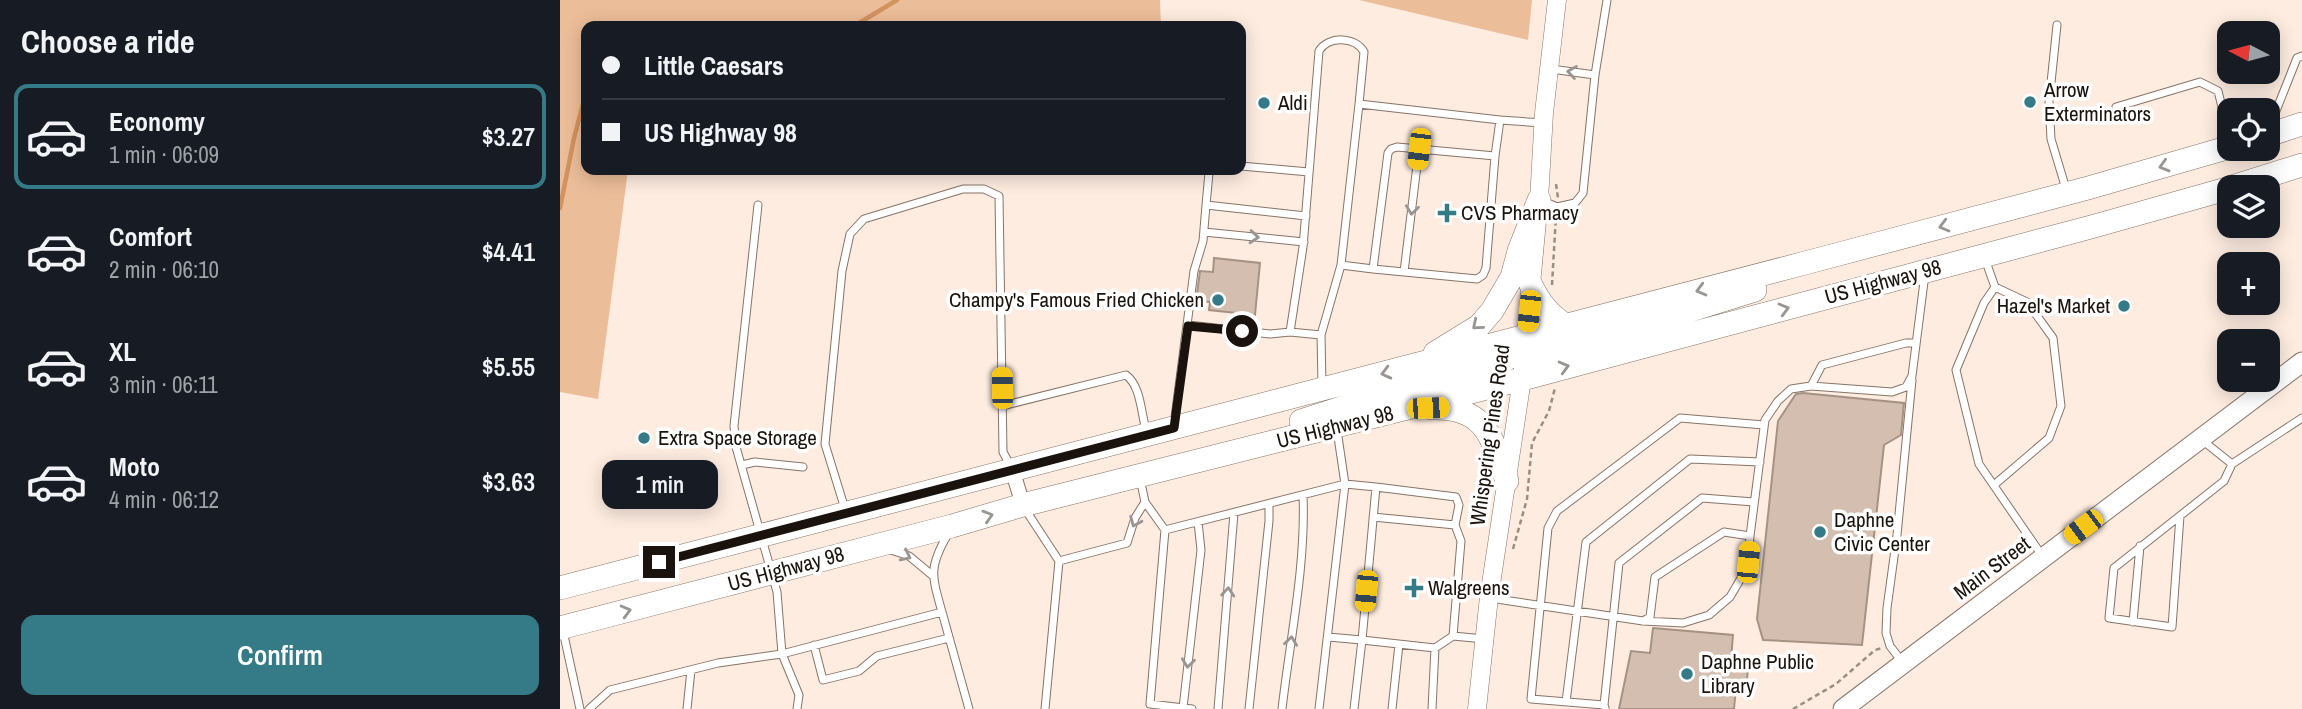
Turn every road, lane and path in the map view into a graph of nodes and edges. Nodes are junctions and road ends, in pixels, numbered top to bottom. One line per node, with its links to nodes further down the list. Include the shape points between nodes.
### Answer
1 (1557, 0): 5 (street, Whispering Pines Road)
2 (1606, 0): 7 (lane)
3 (2057, 25): 25 (lane, via 2049,102 2051,139)
4 (2300, 57): 6 (lane); 10 (lane)
5 (1549, 69): 7 (lane, one-way to 5); 13 (street, Whispering Pines Road)
6 (2302, 70)
7 (1595, 75): 26 (lane, via 1583,193 1575,203 1557,207)
8 (2220, 98): 11 (lane, via 2218,91 2200,82)
9 (1359, 104): 12 (lane); 21 (lane, via 1364,52 1355,42 1324,43 1319,51); 34 (lane)
10 (2280, 104)
11 (2116, 107)
12 (1500, 120): 13 (lane); 18 (lane)
13 (1543, 123): 26 (street, Whispering Pines Road)
14 (2302, 124): 15 (main road)
15 (2280, 130)
16 (1419, 149): 18 (lane); 35 (lane, via 1397,147 1388,153); 37 (lane, one-way to 37)
17 (2217, 151): 25 (main road, US Highway 98, one-way to 25)
18 (1495, 156): 37 (lane, via 1483,275 1477,279)
19 (2302, 165): 23 (main road, US Highway 98)
20 (1246, 166): 21 (lane)
21 (1309, 172): 29 (lane)
22 (1209, 175): 28 (lane)
23 (2271, 175)
24 (2217, 192): 33 (main road, US Highway 98)
25 (2067, 193): 32 (main road, US Highway 98, one-way to 32)
26 (1539, 200): 38 (street, Whispering Pines Road); 47 (main road, one-way to 47, via 1512,277 1492,311 1479,326)
27 (758, 205): 63 (lane, via 734,426)
28 (1206, 205): 29 (lane); 30 (lane)
29 (1306, 216): 31 (lane)
30 (1204, 232): 31 (lane, one-way to 31); 40 (lane)
31 (1304, 242): 42 (lane)
32 (1852, 251): 41 (main road, US Highway 98, one-way to 41); 49 (main road, via 1715,304 1552,348 1539,354)
33 (1984, 256): 36 (main road, US Highway 98); 39 (lane)
34 (1341, 265): 35 (lane); 43 (lane)
35 (1373, 269): 37 (lane)
36 (1926, 271): 45 (lane); 49 (main road, US Highway 98, one-way to 36)
37 (1404, 272)
38 (1531, 285): 41 (main road, via 1548,314); 44 (street, Whispering Pines Road)
39 (1995, 287): 69 (lane, via 1956,370 1979,464); 69 (lane, via 2027,302 2053,338 2060,405 2049,438)
40 (1188, 326): 42 (lane); 57 (lane)
41 (1566, 326): 44 (main road, US Highway 98)
42 (1290, 332): 43 (lane)
43 (1321, 335): 51 (lane)
44 (1526, 337): 47 (main road, US Highway 98); 49 (street, Whispering Pines Road); 60 (main road, via 1513,355 1492,368 1385,394 1269,431)
45 (1916, 343): 48 (lane); 50 (lane, via 1822,365)
46 (2302, 362): 59 (main road, Main Street)
47 (1417, 365): 51 (main road, US Highway 98, one-way to 51)
48 (1912, 375): 50 (lane, via 1906,387 1892,392); 110 (lane, via 1886,633)
49 (1521, 379): 53 (main road, US Highway 98); 67 (street, Whispering Pines Road)
50 (1811, 386): 55 (lane, via 1791,389 1778,401)
51 (1322, 389): 57 (main road, US Highway 98)
52 (1002, 406): 58 (lane, via 1126,375 1137,388); 65 (lane, via 1003,452); 76 (lane, via 999,197 984,189 963,189 864,219 850,234 842,271 825,444)
53 (1405, 409): 56 (main road, US Highway 98); 67 (main road, via 1466,412 1487,430)
54 (2302, 418): 62 (lane)
55 (1765, 425): 61 (lane); 94 (lane, via 1680,418 1557,511 1548,528)
56 (1336, 426): 60 (main road, US Highway 98); 68 (lane)
57 (1174, 428): 58 (main road, US Highway 98)
58 (1148, 434): 65 (main road, US Highway 98)
59 (2201, 438): 62 (lane); 88 (main road, Main Street)
60 (1211, 459): 66 (main road, US Highway 98)
61 (1760, 462): 73 (lane); 95 (lane, via 1690,459 1586,542)
62 (2232, 464): 78 (lane, via 2224,481)
63 (742, 465): 64 (lane); 84 (lane)
64 (803, 467)
65 (1012, 469): 75 (street); 76 (main road, US Highway 98)
66 (1140, 477): 72 (lane); 75 (main road, US Highway 98)
67 (1507, 481): 93 (street, Whispering Pines Road)
68 (1345, 484): 70 (lane); 71 (lane); 102 (lane)
69 (1994, 485): 88 (lane)
70 (1376, 487): 79 (lane); 81 (lane, via 1456,497)
71 (1303, 495): 74 (lane); 125 (lane, one-way to 71)
72 (1146, 502): 83 (lane); 89 (lane, one-way to 89, via 1127,543)
73 (1754, 502): 85 (lane); 97 (lane, via 1702,498 1619,563)
74 (1269, 504): 77 (lane); 124 (lane)
75 (1023, 505): 82 (main road, US Highway 98, one-way to 75); 89 (lane)
76 (846, 513): 84 (main road, US Highway 98)
77 (1234, 513): 80 (lane); 123 (lane, one-way to 77)
78 (2180, 516): 87 (lane); 99 (lane, via 2172,627)
79 (1373, 517): 81 (lane); 105 (lane)
80 (1198, 522): 83 (lane); 115 (lane, one-way to 115, via 1201,550)
81 (1455, 525): 101 (lane, via 1461,541)
82 (952, 526): 86 (main road, US Highway 98); 91 (lane)
83 (1165, 530): 113 (lane)
84 (762, 535): 90 (lane); 92 (main road, US Highway 98)
85 (1750, 536): 98 (lane, via 1724,532 1655,577 1650,617); 98 (lane, via 1744,573 1730,597 1709,615 1683,622)
86 (875, 545): 90 (main road, US Highway 98); 91 (lane, one-way to 91, via 909,555)
87 (2140, 545): 99 (lane); 99 (lane, via 2114,568 2109,618)
88 (2043, 557): 110 (main road, Main Street)
89 (1059, 561): 121 (lane)
90 (772, 573): 100 (main road, US Highway 98, one-way to 90); 109 (lane)
91 (932, 575): 96 (lane)
92 (560, 587)
93 (1489, 597): 94 (lane); 104 (street, Whispering Pines Road)
94 (1541, 605): 95 (lane); 112 (lane, via 1531,699)
95 (1577, 611): 97 (lane); 112 (lane)
96 (942, 612): 103 (lane); 107 (lane)
97 (1614, 616): 98 (lane); 114 (lane)
98 (1643, 621)
99 (2133, 622)
100 (561, 628): 116 (lane)
101 (1453, 636): 104 (lane); 108 (lane)
102 (1328, 637): 105 (lane); 126 (lane)
103 (949, 638): 107 (lane, via 877,656 859,671 823,680); 120 (lane)
104 (1485, 639): 130 (street, Whispering Pines Road)
105 (1362, 640): 106 (lane); 127 (lane)
106 (1399, 644): 108 (lane); 128 (lane)
107 (814, 645): 109 (lane)
108 (1436, 648): 129 (lane)
109 (782, 654): 111 (lane); 119 (lane, via 799,695)
110 (1903, 663): 131 (main road, Main Street)
111 (691, 670): 117 (lane, via 610,690); 118 (lane)
112 (1566, 702): 114 (lane)
113 (1150, 707): 115 (lane)
114 (1605, 707)
115 (1183, 708): 122 (lane)
116 (580, 709)
117 (589, 709)
118 (687, 709)
119 (797, 709)
120 (969, 709)
121 (1045, 709)
122 (1192, 709)
123 (1217, 709)
124 (1249, 709)
125 (1282, 709)
126 (1319, 709)
127 (1354, 709)
128 (1392, 709)
129 (1432, 709)
130 (1477, 709)
131 (1843, 709)

